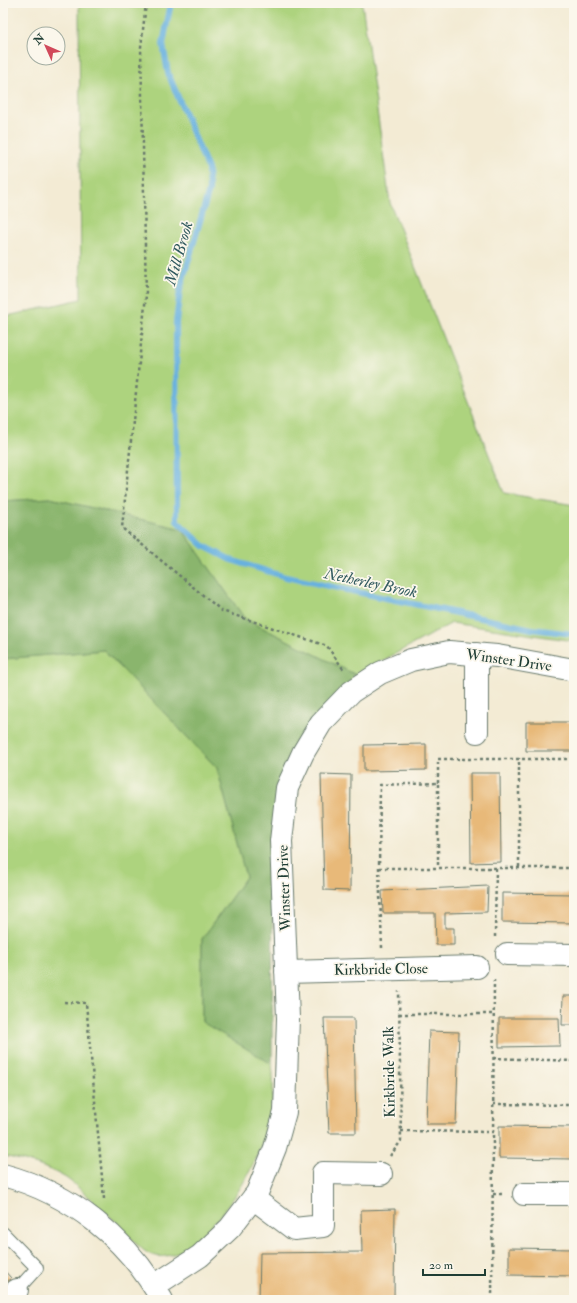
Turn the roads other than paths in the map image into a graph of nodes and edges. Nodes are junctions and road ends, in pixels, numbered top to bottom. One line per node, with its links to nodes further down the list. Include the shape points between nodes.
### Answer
1 (477, 654): 2 (street, Winster Drive); 3 (street); 7 (street, Winster Drive, via 449,652 411,660 380,673 351,692 321,724 303,753 287,788 281,841)
2 (574, 670)
3 (477, 732)
4 (501, 946): 5 (street)
5 (574, 955)
6 (485, 971): 7 (street, Kirkbride Close, via 391,968)
7 (286, 972): 12 (street, Winster Drive, via 288,1018 285,1112 275,1148)
8 (380, 1174): 12 (street, via 322,1174 323,1226 294,1229)
9 (3, 1175): 14 (street, via 70,1202 101,1224 126,1249)
10 (524, 1194): 11 (street)
11 (574, 1194)
12 (253, 1198): 14 (street, Winster Drive, via 230,1228)
13 (3, 1233): 15 (lane, via 37,1268)
14 (158, 1293)
15 (11, 1295)

